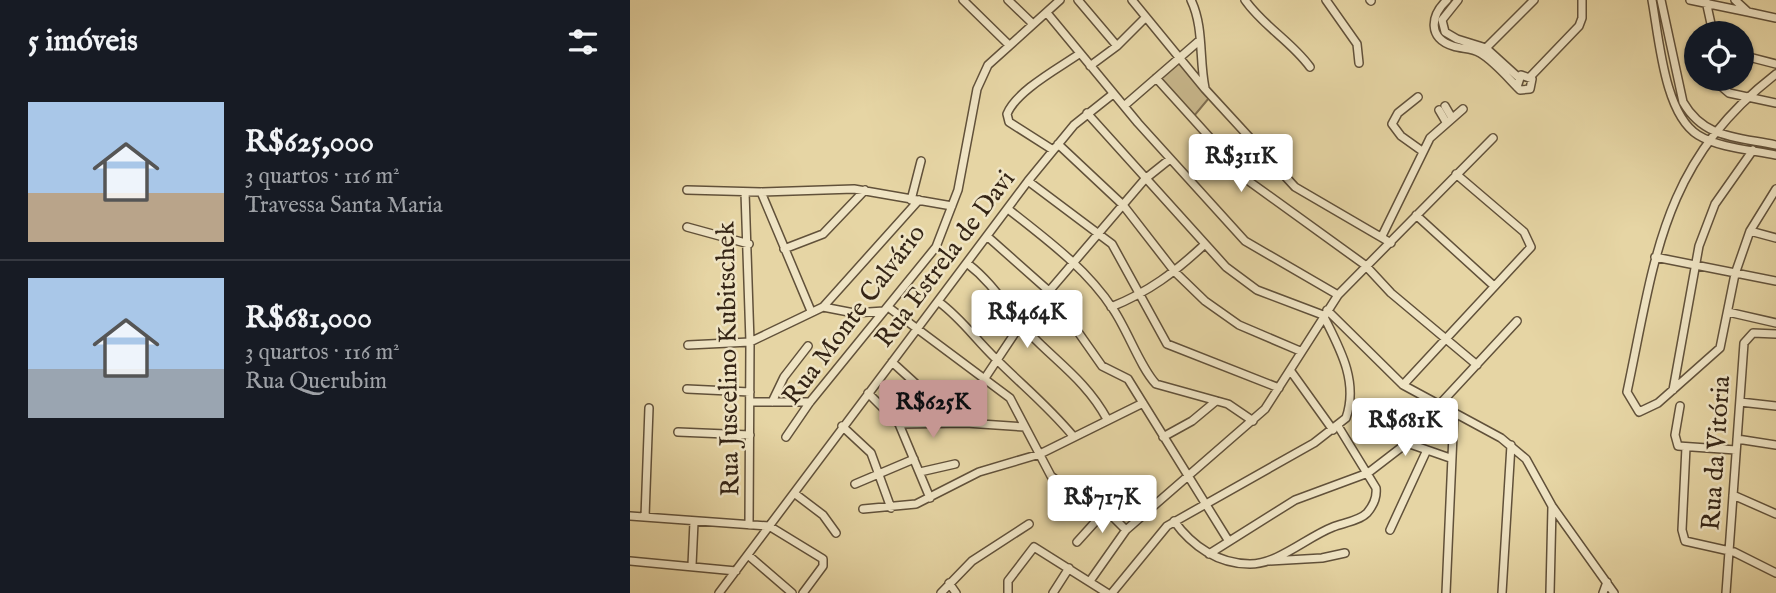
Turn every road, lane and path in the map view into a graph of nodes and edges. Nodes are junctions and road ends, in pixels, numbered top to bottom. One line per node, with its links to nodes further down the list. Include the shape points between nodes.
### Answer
1 (963, 0): 26 (street)
2 (1008, 0): 24 (street)
3 (1046, 0): 19 (street)
4 (1060, 0): 19 (street, Rua Monte Calvário)
5 (1078, 0): 27 (street)
6 (1132, 0): 21 (street)
7 (1191, 0): 25 (street)
8 (1245, 0): 35 (street, via 1264,25)
9 (1326, 0): 32 (street, via 1357,44)
10 (1447, 0): 28 (street, via 1434,18 1438,37 1454,46)
11 (1458, 0): 28 (street, via 1443,20 1445,32)
12 (1534, 0): 28 (street)
13 (1581, 0): 40 (street, via 1579,26)
14 (1652, 0): 37 (street)
15 (1661, 0): 36 (street)
16 (1690, 0): 18 (street)
17 (1735, 0): 20 (street)
18 (1706, 2): 20 (street); 23 (street)
19 (1050, 10): 24 (street, Rua Monte Calvário); 29 (street)
20 (1748, 12): 22 (street)
21 (1146, 17): 27 (street); 30 (street)
22 (1776, 18)
23 (1710, 21)
24 (1033, 24): 26 (street, Rua Monte Calvário)
25 (1200, 40): 30 (street); 43 (street)
26 (1009, 45): 74 (street, Rua Monte Calvário, via 981,76)
27 (1117, 46): 34 (street)
28 (1484, 51): 39 (street); 42 (street)
29 (1080, 54): 34 (street); 58 (street, via 1033,87 1007,114 1009,122)
30 (1178, 57): 41 (street); 43 (street)
31 (1754, 58): 33 (street)
32 (1359, 63)
33 (1776, 64)
34 (1090, 66): 45 (street)
35 (1310, 66)
36 (1675, 69): 37 (street); 54 (street, via 1691,116)
37 (1666, 71): 56 (street, via 1674,106 1683,121)
38 (1776, 74): 47 (street)
39 (1518, 77): 40 (street); 42 (street)
40 (1530, 77): 42 (street, via 1530,89)
41 (1156, 78): 49 (street); 90 (street, via 1250,182)
42 (1517, 87)
43 (1205, 89): 80 (street, via 1295,187)
44 (1727, 91): 47 (street)
45 (1112, 94): 49 (street); 52 (street, Rua Estrela de Davi)
46 (1418, 97): 60 (street, via 1392,124)
47 (1746, 97): 48 (street); 54 (street)
48 (1776, 103)
49 (1124, 106): 62 (street)
50 (1442, 108): 53 (street)
51 (1463, 109): 53 (street)
52 (1087, 113): 58 (street, Rua Estrela de Davi); 65 (street)
53 (1449, 120): 60 (street)
54 (1714, 133): 56 (street); 57 (street)
55 (1493, 138): 64 (street)
56 (1709, 141): 59 (street); 87 (street, via 1667,214)
57 (1776, 145)
58 (1056, 147): 66 (street, Rua Estrela de Davi); 73 (street)
59 (1753, 150): 61 (street); 91 (street, via 1715,204)
60 (1422, 151): 80 (street, via 1416,172)
61 (1776, 155)
62 (1170, 159): 65 (street); 98 (street, via 1245,241)
63 (921, 161): 72 (street)
64 (1455, 174): 76 (street); 95 (street, via 1524,232 1531,247)
65 (1145, 179): 73 (street); 85 (street)
66 (1028, 181): 75 (street, Rua Estrela de Davi); 79 (street)
67 (687, 190): 69 (street)
68 (865, 190): 70 (street); 72 (street); 86 (street, via 823,234)
69 (745, 192): 70 (street); 84 (street, Rua Juscelino Kubitschek)
70 (761, 192): 86 (street)
71 (1775, 193): 78 (street)
72 (915, 200): 74 (street); 100 (street)
73 (1123, 205): 79 (street); 92 (street)
74 (952, 206): 102 (street, Rua Monte Calvário, via 936,247)
75 (1008, 209): 81 (street, Rua Estrela de Davi); 88 (street)
76 (1416, 215): 83 (street); 95 (street)
77 (687, 227): 84 (street)
78 (1750, 231): 82 (street); 93 (street)
79 (1100, 234): 88 (street); 97 (street, via 1124,261)
80 (1382, 236): 83 (street)
81 (988, 237): 89 (street, Rua Estrela de Davi); 96 (street)
82 (1776, 238)
83 (1391, 243): 90 (street)
84 (749, 244): 112 (street, Rua Juscelino Kubitschek)
85 (1204, 245): 92 (street); 104 (street, via 1257,290)
86 (784, 249): 103 (street)
87 (1655, 257): 91 (street); 124 (street, via 1627,392 1639,412 1647,411)
88 (1074, 263): 96 (street); 101 (street)
89 (968, 264): 99 (street, Rua Estrela de Davi); 108 (street)
90 (1366, 265): 98 (street); 111 (street)
91 (1694, 265): 93 (street); 124 (street)
92 (1175, 272): 97 (street); 115 (street, via 1239,325)
93 (1735, 274): 94 (street); 105 (street)
94 (1776, 281)
95 (1494, 286): 111 (street)
96 (1050, 292): 108 (street); 132 (street, via 1094,358 1128,379)
97 (1142, 295): 101 (street); 122 (street, via 1167,344)
98 (1338, 295): 104 (street)
99 (939, 302): 109 (street, Rua Estrela de Davi); 116 (street, via 966,323)
100 (824, 307): 102 (street, via 853,313); 103 (street)
101 (1111, 307): 127 (street, via 1156,384)
102 (886, 309): 109 (street); 130 (street, Rua Monte Calvário)
103 (811, 311): 112 (street)
104 (1325, 312): 115 (street); 121 (street); 145 (street, via 1349,382 1349,409)
105 (1728, 312): 107 (street); 124 (street, via 1720,348)
106 (1517, 321): 118 (street)
107 (1776, 323)
108 (1021, 324): 116 (street); 139 (street, via 1083,382)
109 (918, 328): 117 (street, Rua Estrela de Davi); 120 (street)
110 (1776, 334): 131 (street, Rua da Vitória, via 1753,333 1744,343)
111 (1444, 338): 118 (street); 121 (street)
112 (750, 342): 113 (street); 125 (street, Rua Juscelino Kubitschek)
113 (688, 345)
114 (808, 346): 129 (street)
115 (1300, 351): 119 (street)
116 (996, 359): 120 (street); 148 (street, via 1044,401)
117 (892, 362): 126 (street, Rua Estrela de Davi); 141 (street)
118 (1477, 365): 133 (street)
119 (1290, 370): 122 (street); 145 (street)
120 (985, 378): 144 (street, via 1010,398)
121 (1403, 385): 133 (street)
122 (1279, 388): 140 (street)
123 (687, 389): 125 (street)
124 (1672, 390)
125 (750, 392): 128 (street, Rua Juscelino Kubitschek)
126 (868, 393): 142 (street); 143 (street, Rua Estrela de Davi)
127 (1216, 401): 140 (street); 150 (street)
128 (750, 402): 129 (street); 147 (street, Rua Juscelino Kubitschek)
129 (772, 402): 130 (street)
130 (810, 402): 149 (street, Rua Monte Calvário)
131 (1740, 402): 135 (street); 151 (street, Rua da Vitória)
132 (1143, 403): 139 (street); 150 (street)
133 (1440, 404): 137 (street)
134 (1680, 406): 155 (street, via 1675,441)
135 (1776, 406)
136 (649, 408): 177 (street)
137 (1454, 412): 153 (street); 159 (street)
138 (1385, 417): 152 (street)
139 (1107, 419): 148 (street)
140 (1254, 421): 165 (street)
141 (966, 423): 142 (street); 144 (street)
142 (899, 424): 160 (street)
143 (842, 426): 163 (street, via 866,446); 167 (street, Rua Estrela de Davi)
144 (1026, 427): 158 (street)
145 (1335, 428): 164 (street); 170 (street)
146 (678, 432): 147 (street)
147 (750, 435): 181 (street, Rua Juscelino Kubitschek)
148 (1073, 436): 158 (street)
149 (786, 437)
150 (1163, 437): 165 (street)
151 (1737, 439): 154 (street); 156 (street, Rua da Vitória)
152 (1407, 443): 157 (street); 164 (street)
153 (1511, 445): 171 (street, via 1526,459); 210 (street)
154 (1776, 445)
155 (1686, 447): 156 (street); 188 (street, via 1683,538 1689,544)
156 (1736, 450): 168 (street, Rua da Vitória)
157 (1426, 452): 159 (street); 184 (street)
158 (1040, 454): 169 (street, via 979,472); 174 (street, via 1058,482)
159 (1450, 458): 209 (street)
160 (914, 459): 162 (street); 163 (street)
161 (955, 464): 162 (street)
162 (920, 472): 169 (street)
163 (878, 473): 166 (street); 172 (street)
164 (1368, 473): 186 (street, via 1295,500); 193 (street, via 1377,492 1366,515 1325,530)
165 (1188, 475): 170 (street); 183 (street)
166 (855, 484)
167 (794, 493): 182 (street, Rua Estrela de Davi); 185 (street, via 823,515)
168 (1733, 495): 175 (street); 188 (street, Rua da Vitória)
169 (930, 498): 172 (street)
170 (1206, 505): 178 (street); 186 (street)
171 (1552, 506): 199 (street); 211 (street)
172 (891, 508): 173 (street)
173 (863, 509)
174 (1106, 510): 183 (street); 187 (street)
175 (1776, 514)
176 (630, 516): 177 (street)
177 (645, 517): 179 (street)
178 (1174, 521): 190 (street, via 1189,541); 208 (street)
179 (694, 522): 181 (street); 194 (street)
180 (1029, 524): 200 (street, via 981,555)
181 (749, 525): 182 (street)
182 (769, 526): 191 (street, Rua Estrela de Davi); 203 (street, via 823,559 823,566)
183 (1126, 530): 198 (street)
184 (1390, 530)
185 (836, 533)
186 (1228, 540): 190 (street)
187 (1077, 542)
188 (1729, 551): 197 (street); 214 (street, Rua da Vitória)
189 (1345, 553): 193 (street)
190 (1209, 554): 193 (street, via 1242,563)
191 (748, 555): 196 (street, Rua Estrela de Davi); 202 (street)
192 (630, 561): 194 (street)
193 (1266, 561)
194 (692, 565): 196 (street)
195 (1069, 568): 198 (street); 206 (street, via 1034,547 1009,580); 207 (street)
196 (736, 571): 201 (street, Rua Estrela de Davi)
197 (1776, 573)
198 (1090, 581): 208 (street)
199 (1607, 582): 212 (street); 213 (street)
200 (949, 583): 204 (street); 205 (street)
201 (719, 593)
202 (792, 593)
203 (803, 593)
204 (941, 593)
205 (956, 593)
206 (1008, 593)
207 (1054, 593)
208 (1110, 593)
209 (1446, 593)
210 (1502, 593)
211 (1550, 593)
212 (1603, 593)
213 (1614, 593)
214 (1726, 593)

